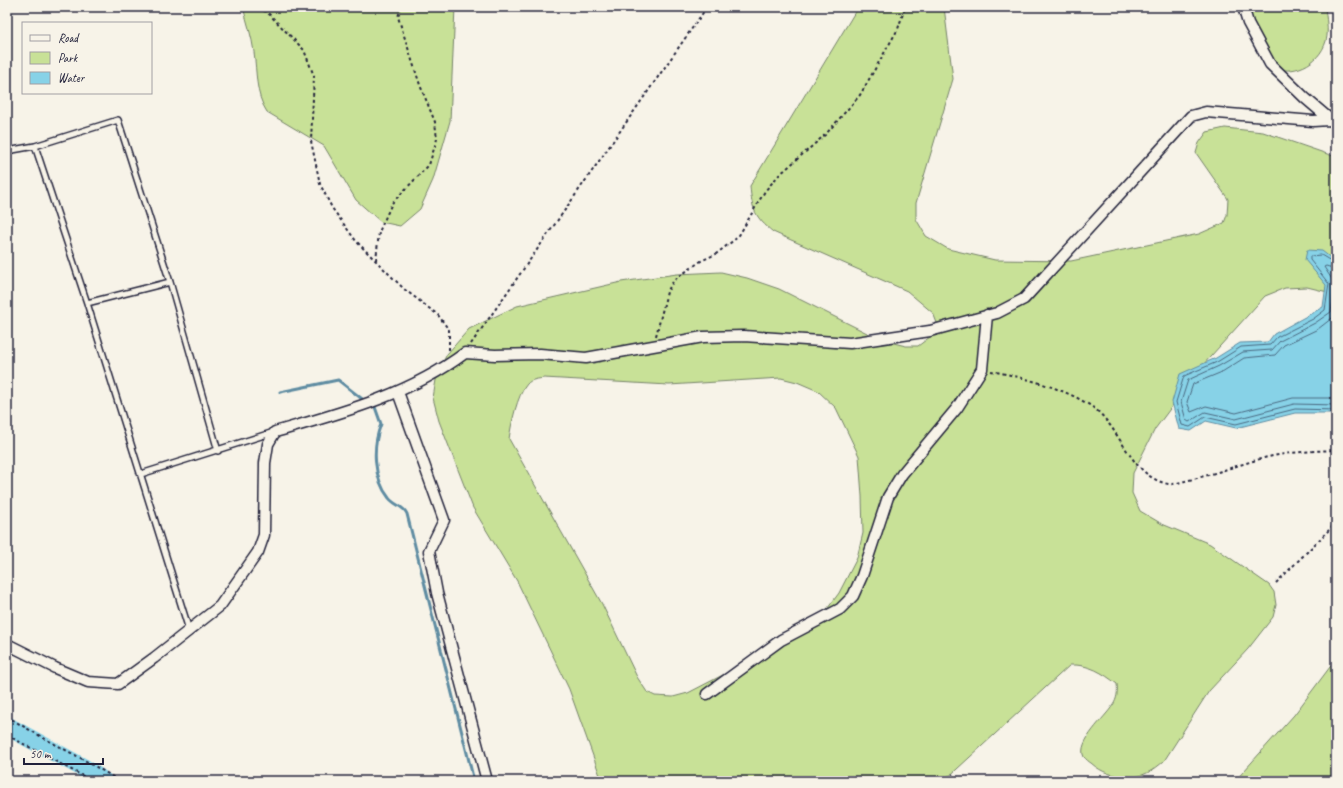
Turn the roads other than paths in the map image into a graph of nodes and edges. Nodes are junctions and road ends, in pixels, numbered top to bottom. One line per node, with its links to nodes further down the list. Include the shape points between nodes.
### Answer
1 (1243, 7): 2 (street, via 1248,23 1270,64)
2 (1334, 120): 7 (street, via 1313,121 1206,112 1191,116 1024,299)
3 (35, 146): 4 (lane); 5 (lane, via 118,120); 6 (lane)
4 (7, 152)
5 (170, 282): 6 (lane); 10 (lane)
6 (87, 303): 11 (lane)
7 (987, 315): 8 (street, via 930,331 850,343 744,336 703,337 586,358 540,354 465,353 448,366); 14 (street, via 982,369 957,408 902,474 888,497 853,596 840,609 781,640)
8 (398, 392): 9 (street, via 351,410); 15 (street, via 444,520 429,551 437,593)
9 (275, 432): 10 (lane); 12 (street, via 268,444 265,462 264,535 258,552 220,606)
10 (218, 451): 11 (lane)
11 (141, 474): 12 (lane)
12 (189, 630): 13 (street, via 118,684 88,682)
13 (7, 644)
14 (707, 694)
15 (487, 781)

